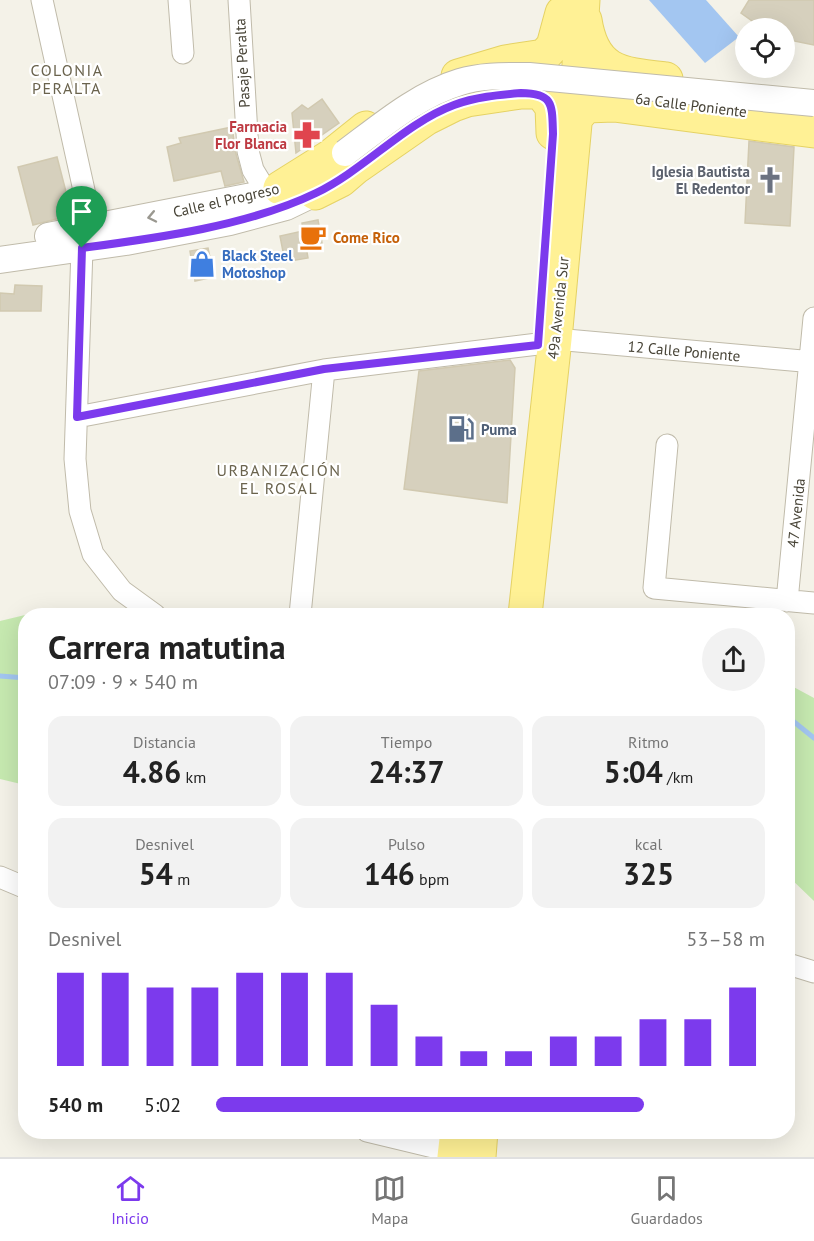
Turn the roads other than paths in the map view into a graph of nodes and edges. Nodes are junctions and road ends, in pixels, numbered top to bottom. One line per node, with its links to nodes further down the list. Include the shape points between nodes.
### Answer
1 (42, 0): 18 (street, via 89,213)
2 (178, 0): 5 (street)
3 (239, 0): 16 (street, Pasaje Peralta, via 248,151 253,170)
4 (573, 5): 6 (main road, via 554,46 544,56); 7 (main road, via 591,46); 12 (main road, 49a Avenida Sur)
5 (183, 53)
6 (528, 60): 9 (main road, via 535,70 535,82); 16 (main road, via 473,70 423,92 396,106 331,156)
7 (612, 69): 8 (main road, via 632,75); 11 (main road, via 602,78 601,91)
8 (814, 92)
9 (521, 93): 12 (main road, via 543,95 552,107); 17 (main road, via 467,100 440,111 341,180)
10 (814, 103): 12 (street, 6a Calle Poniente, bridge)
11 (614, 105): 12 (main road); 14 (main road)
12 (566, 106): 13 (street, 6a Calle Poniente); 15 (street, Calle el Progreso, bridge, via 508,76 460,82 412,105); 22 (main road, 49a Avenida Sur)
13 (814, 119)
14 (814, 130)
15 (348, 157): 16 (street, Calle el Progreso); 17 (street, Calle el Progreso)
16 (274, 190): 18 (street, Calle el Progreso, one-way to 18)
17 (315, 193): 18 (street, Calle el Progreso, via 286,207 230,222 126,242)
18 (84, 239): 19 (street, Calle el Progreso); 20 (street, Calle el Progreso); 25 (street)
19 (0, 244)
20 (0, 260)
21 (814, 318): 23 (street, 47 Avenida)
22 (547, 342): 23 (street, 12 Calle Poniente); 24 (street, 12 Calle Poniente); 31 (main road, 49a Avenida Sur); 32 (main road, 49a Avenida Sur)
23 (812, 362): 27 (street, 47 Avenida)
24 (324, 369): 25 (street, 12 Calle Poniente); 30 (street)
25 (77, 417): 29 (street, via 75,459 80,511 93,554 122,591)
26 (668, 445): 27 (street, via 654,588)
27 (787, 601): 28 (street)
28 (814, 603)
29 (145, 608)
30 (301, 608)
31 (513, 608)
32 (526, 608)
33 (0, 877): 34 (street)
34 (18, 885)
35 (795, 966): 36 (street)
36 (814, 972)
37 (409, 1139): 38 (street)
38 (461, 1149)

